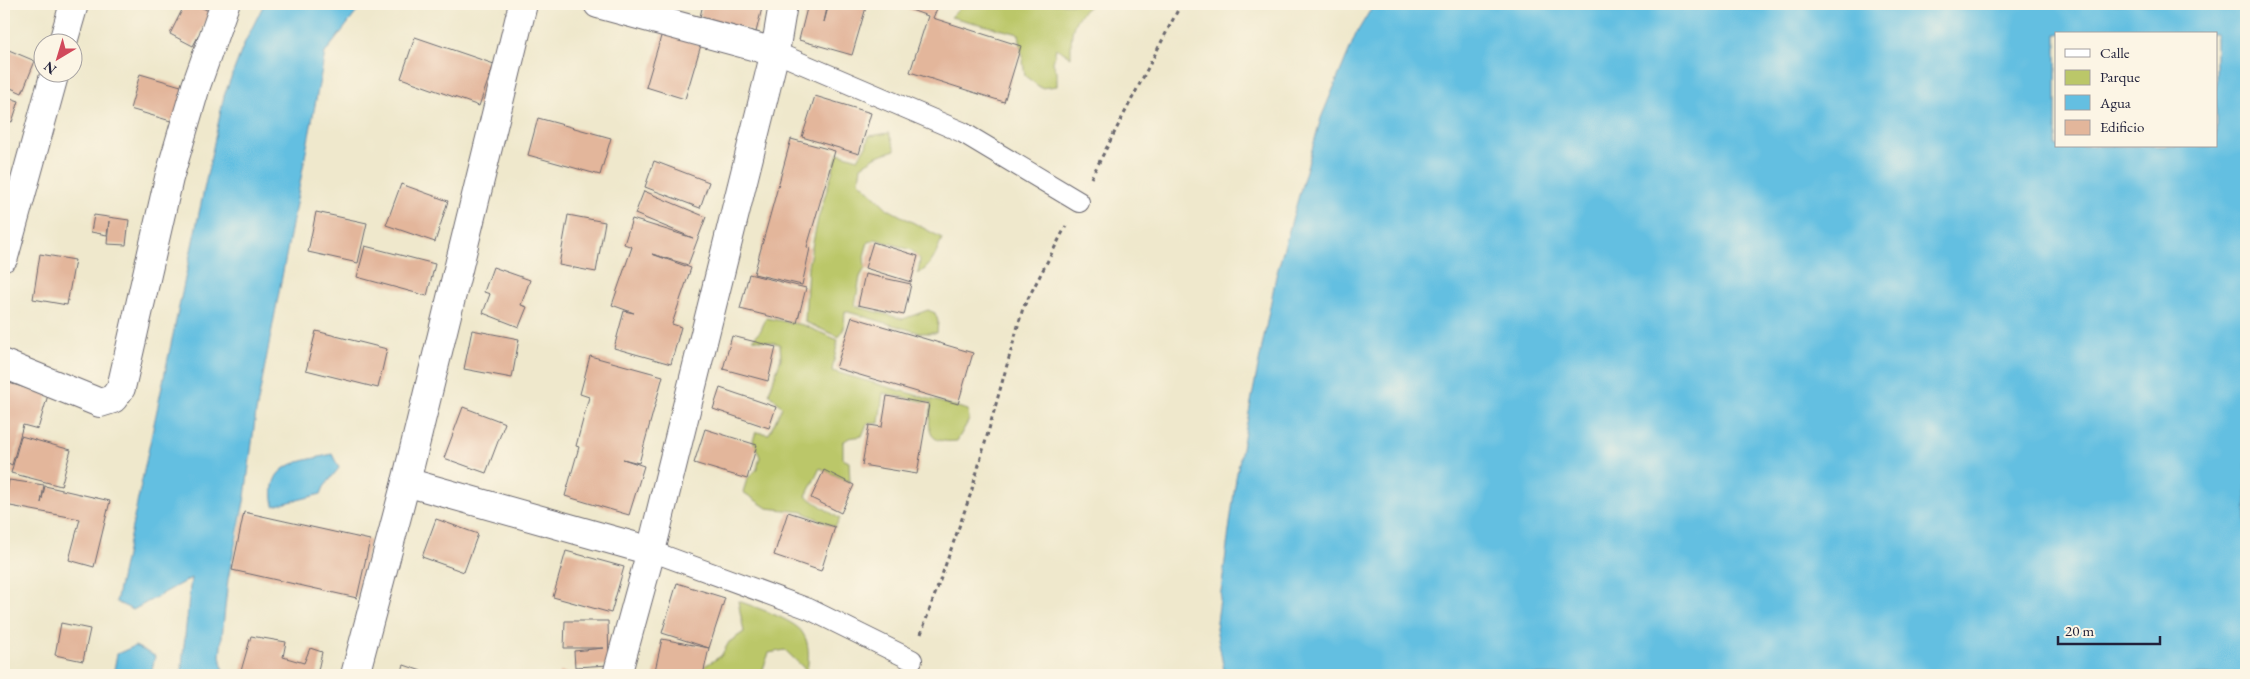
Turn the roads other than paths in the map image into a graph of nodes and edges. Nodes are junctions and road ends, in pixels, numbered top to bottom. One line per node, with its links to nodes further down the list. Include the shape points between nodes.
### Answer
1 (74, 4): 6 (street)
2 (225, 4): 11 (street, via 169,178 121,388 113,399 100,403)
3 (523, 4): 12 (street)
4 (598, 4): 7 (street)
5 (783, 4): 7 (street)
6 (66, 32)
7 (775, 52): 9 (lane, via 962,132); 13 (street)
8 (52, 82): 10 (street)
9 (1078, 202)
10 (4, 257)
11 (4, 364)
12 (406, 482): 13 (street); 15 (street)
13 (652, 551): 14 (lane, via 810,609); 16 (street)
14 (912, 660)
15 (355, 675)
16 (617, 675)

